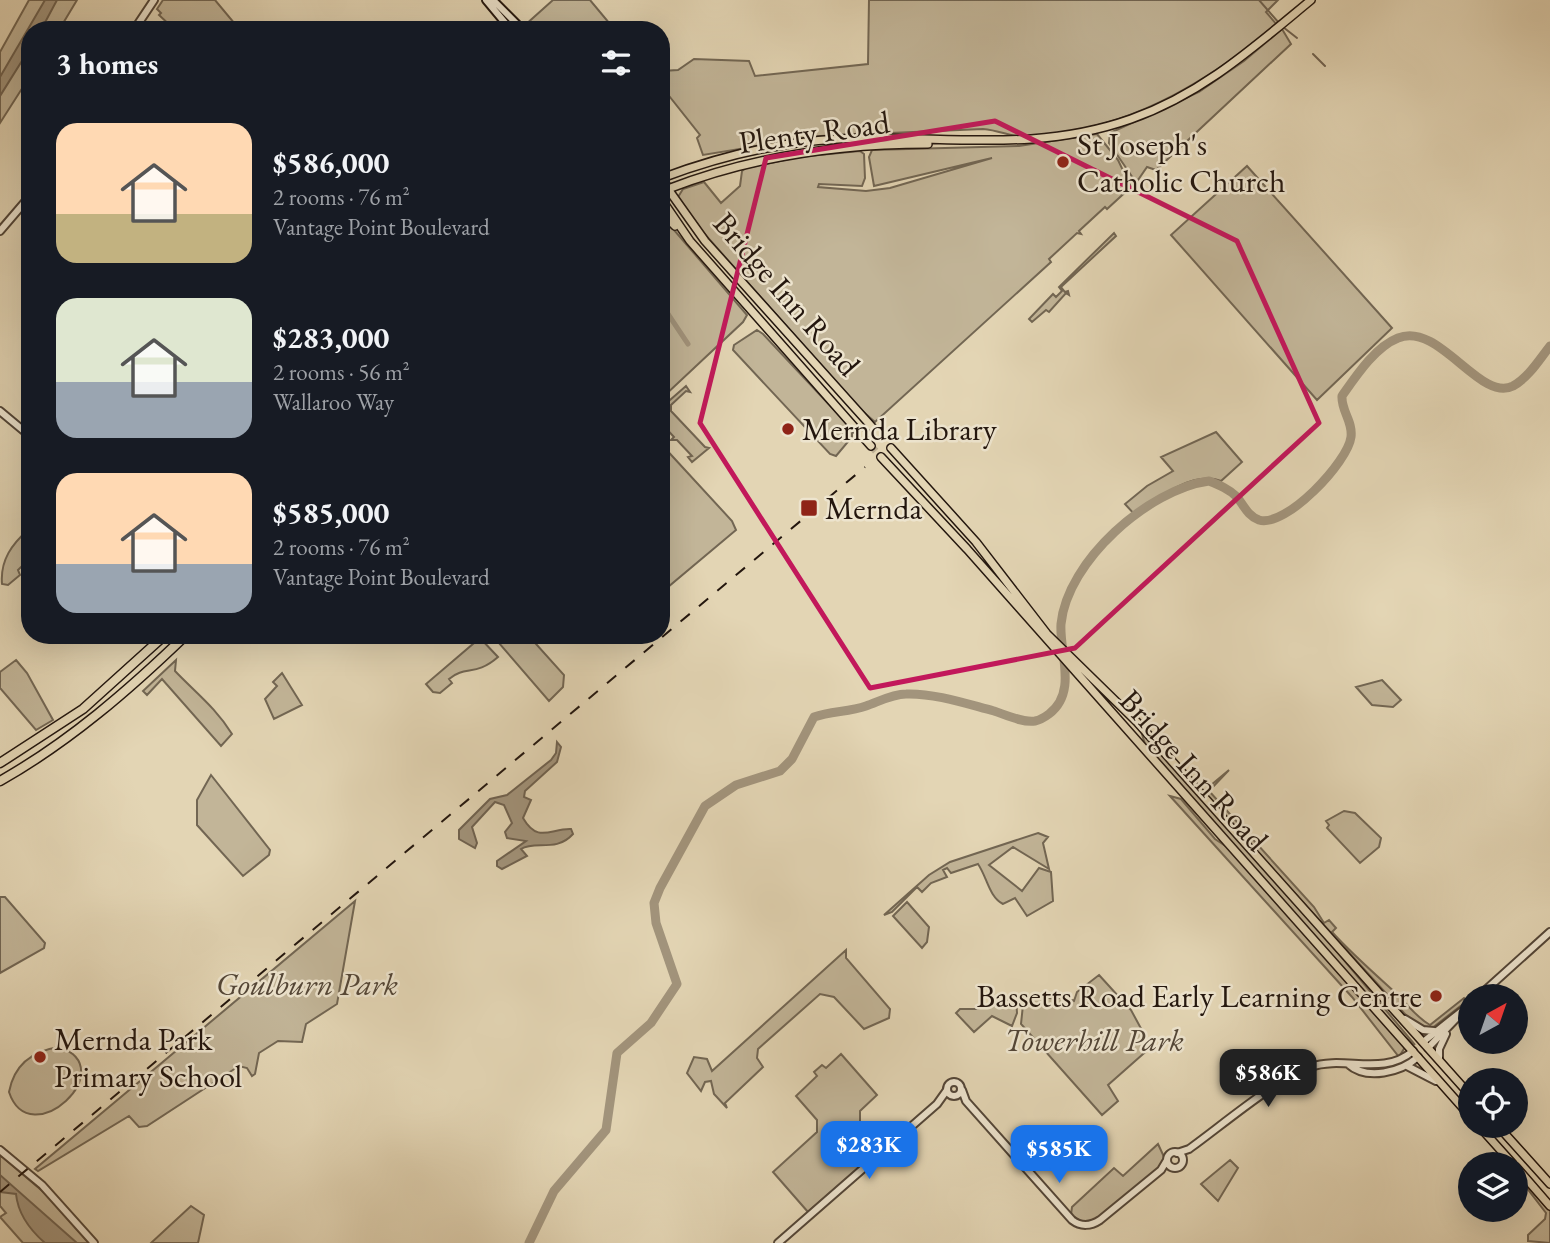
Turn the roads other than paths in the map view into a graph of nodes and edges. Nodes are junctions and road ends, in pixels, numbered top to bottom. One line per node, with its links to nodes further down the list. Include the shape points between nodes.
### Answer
1 (153, 0): 5 (street)
2 (486, 0): 6 (street)
3 (493, 0): 7 (street)
4 (1310, 1): 8 (main road, Plenty Road, via 1209,81 1137,117 1070,135)
5 (140, 21)
6 (504, 21)
7 (514, 21)
8 (977, 142): 9 (main road, Plenty Road, via 874,138 795,142 736,153); 10 (main road, Plenty Road, via 806,151 743,164)
9 (670, 175)
10 (670, 188)
11 (670, 196): 17 (main road, Bridge Inn Road)
12 (21, 206): 15 (street)
13 (670, 212): 16 (main road, Bridge Inn Road)
14 (670, 221): 16 (main road)
15 (0, 231)
16 (690, 241): 18 (main road, Bridge Inn Road)
17 (766, 309): 18 (main road); 21 (main road, Bridge Inn Road)
18 (757, 317): 22 (main road, Bridge Inn Road)
19 (0, 411): 20 (street)
20 (21, 428)
21 (881, 437)
22 (871, 446)
23 (891, 448): 25 (main road, Bridge Inn Road)
24 (881, 457): 26 (main road, Bridge Inn Road)
25 (905, 463): 26 (main road); 29 (main road, Bridge Inn Road, via 976,542 1031,613)
26 (894, 472): 30 (main road, Bridge Inn Road)
27 (155, 644): 31 (highway, via 83,709)
28 (176, 644): 32 (highway, via 104,710)
29 (1140, 724): 30 (main road); 36 (main road, Bridge Inn Road)
30 (1127, 731): 41 (main road, Bridge Inn Road)
31 (0, 763)
32 (0, 781)
33 (1550, 932): 34 (street)
34 (1492, 984)
35 (1458, 1014): 39 (street)
36 (1399, 1015): 39 (street, via 1423,1030); 40 (main road, Bridge Inn Road)
37 (1458, 1018): 38 (street)
38 (1453, 1024): 40 (street); 42 (street, via 1439,1049)
39 (1434, 1031): 40 (street)
40 (1426, 1045): 41 (main road); 42 (main road, Bridge Inn Road)
41 (1415, 1054): 43 (street, via 1387,1065); 44 (street); 46 (main road, Bridge Inn Road)
42 (1439, 1059): 45 (main road, Bridge Inn Road)
43 (1349, 1064): 44 (street, via 1385,1073); 54 (street, via 1326,1063 1299,1072)
44 (1407, 1066): 46 (street)
45 (1458, 1081)
46 (1446, 1088): 50 (main road, Bridge Inn Road)
47 (962, 1090): 48 (street); 48 (street, via 953,1082); 49 (street)
48 (952, 1094): 49 (street); 67 (street)
49 (966, 1101): 62 (street, via 1076,1223 1097,1222)
50 (1458, 1102)
51 (1490, 1138): 56 (main road)
52 (1508, 1138): 53 (main road)
53 (1515, 1146): 57 (main road); 64 (main road)
54 (1189, 1149): 58 (street); 60 (street)
55 (0, 1150): 66 (street, via 42,1185)
56 (1502, 1152)
57 (1508, 1152)
58 (1177, 1153): 59 (street); 60 (street)
59 (1167, 1160): 61 (street); 62 (street)
60 (1183, 1160): 61 (street)
61 (1173, 1167): 62 (street)
62 (1161, 1170)
63 (1528, 1181): 65 (main road)
64 (1550, 1184)
65 (1550, 1206)
66 (94, 1243)
67 (778, 1243)

